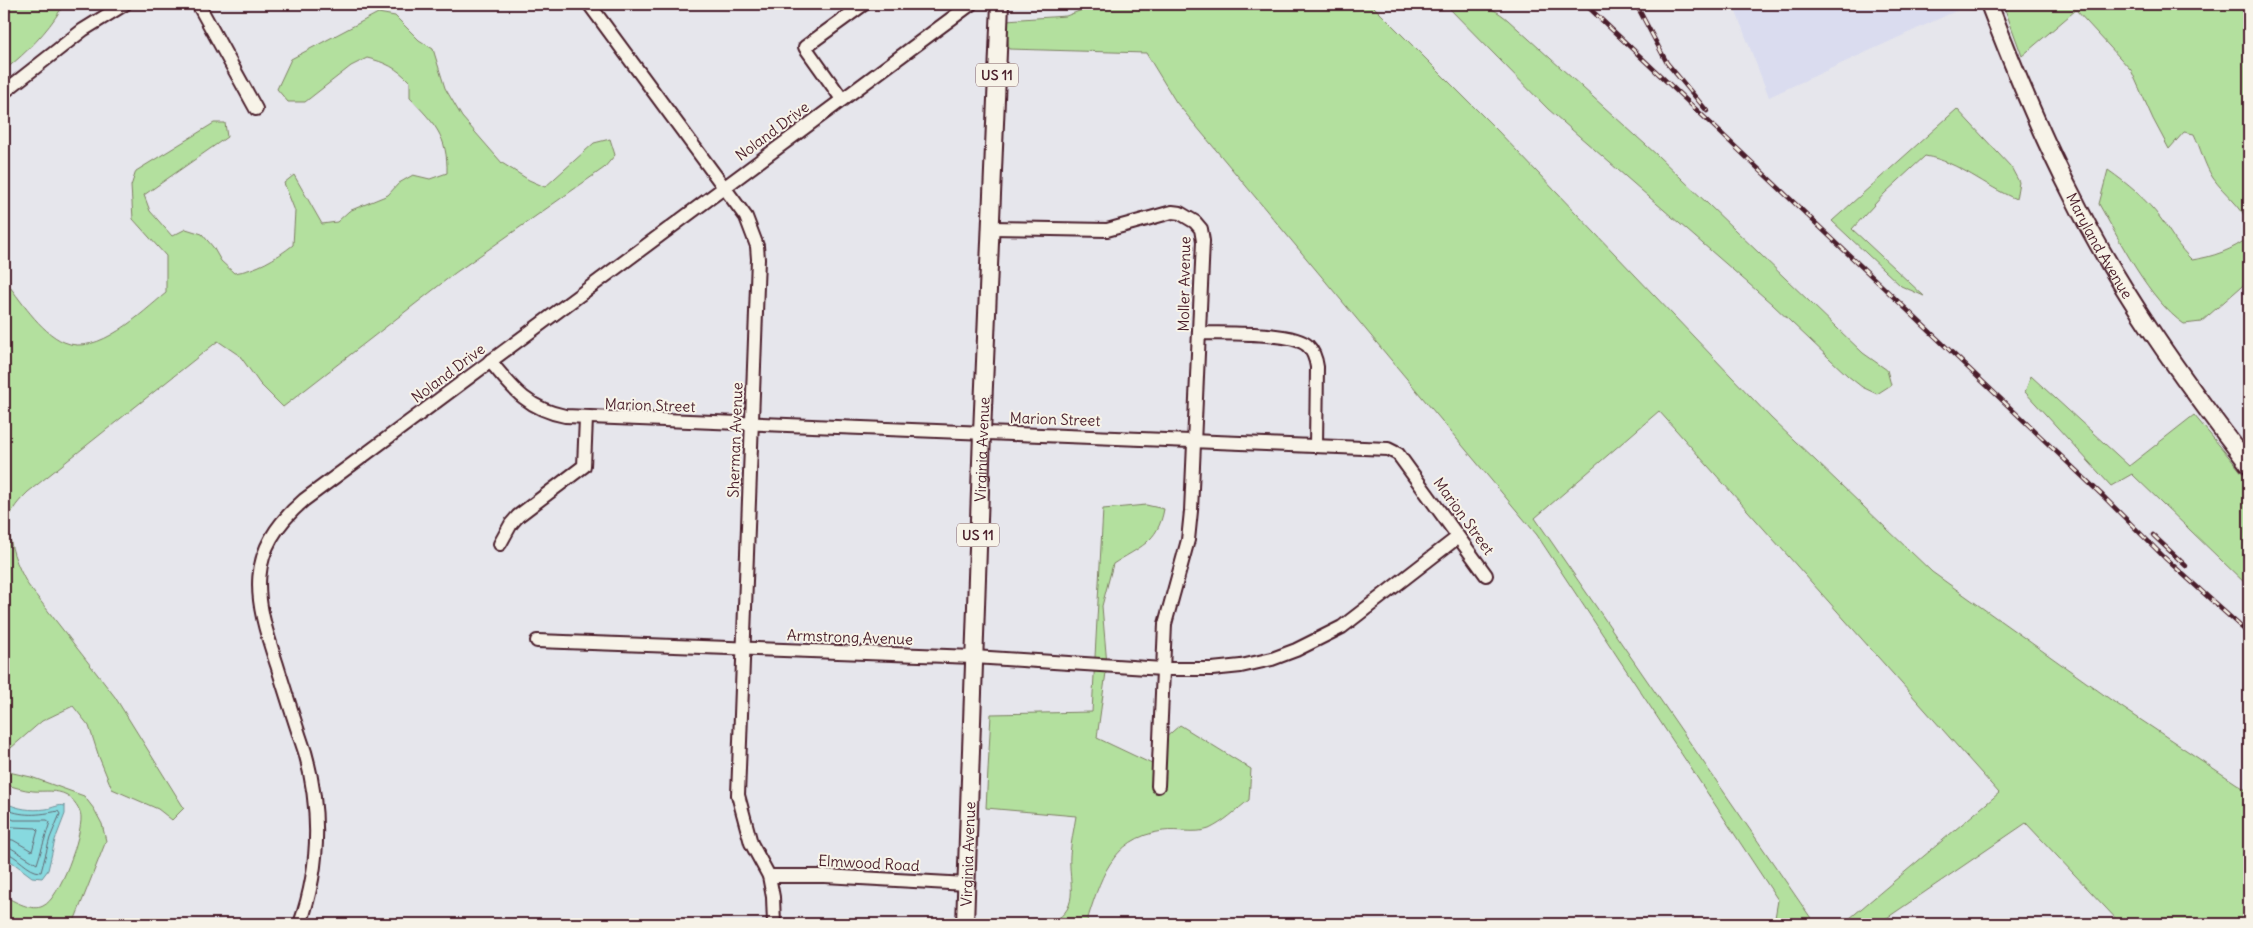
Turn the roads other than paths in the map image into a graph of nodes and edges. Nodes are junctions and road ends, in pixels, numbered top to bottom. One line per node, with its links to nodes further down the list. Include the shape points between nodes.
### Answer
1 (125, 4): 8 (street, via 83,30)
2 (198, 4): 10 (street)
3 (589, 4): 11 (street, Sherman Avenue)
4 (864, 4): 9 (street, via 805,48)
5 (972, 4): 9 (street, Noland Drive)
6 (1000, 4): 12 (main road, Virginia Avenue / US 11)
7 (1989, 4): 20 (main road, Maryland Avenue, via 2039,127 2072,196 2114,271 2164,351)
8 (4, 92)
9 (842, 99): 11 (street, Noland Drive)
10 (256, 109)
11 (725, 187): 14 (street, Noland Drive); 16 (street, Sherman Avenue, via 746,217 756,246)
12 (990, 228): 13 (street, Moller Avenue, via 1093,231 1123,227 1172,212 1188,217 1201,229 1203,241); 17 (main road, Virginia Avenue / US 11)
13 (1200, 333): 18 (street, Moller Avenue); 19 (street, via 1284,336 1308,345 1316,360)
14 (490, 361): 15 (street, Marion Street, via 508,384 534,407 550,413); 31 (street, Noland Drive, via 304,500 288,514 268,545 259,578 260,610 305,752 316,810 313,878)
15 (586, 418): 16 (street, Marion Street); 22 (street, via 584,466 518,516)
16 (752, 425): 17 (street, Marion Street); 25 (street, Sherman Avenue)
17 (982, 433): 18 (street, Marion Street); 26 (main road, Virginia Avenue / US 11)
18 (1195, 440): 19 (street, Marion Street); 27 (street, Moller Avenue, via 1188,540 1165,624)
19 (1316, 445): 21 (street, Marion Street, via 1394,450)
20 (2249, 465)
21 (1458, 537): 23 (street, Marion Street); 27 (street, Armstrong Avenue, via 1342,626 1296,650 1241,666)
22 (500, 544)
23 (1486, 575)
24 (537, 641): 25 (street, Armstrong Avenue)
25 (743, 650): 26 (street, Armstrong Avenue); 29 (street, Sherman Avenue, via 738,795 751,842)
26 (974, 657): 27 (street, Armstrong Avenue); 30 (main road, Virginia Avenue / US 11)
27 (1163, 668): 28 (street, Moller Avenue)
28 (1158, 786)
29 (769, 876): 30 (street, Elmwood Road); 32 (street, Sherman Avenue)
30 (967, 884): 33 (main road, Virginia Avenue / US 11)
31 (300, 924)
32 (774, 924)
33 (966, 924)

